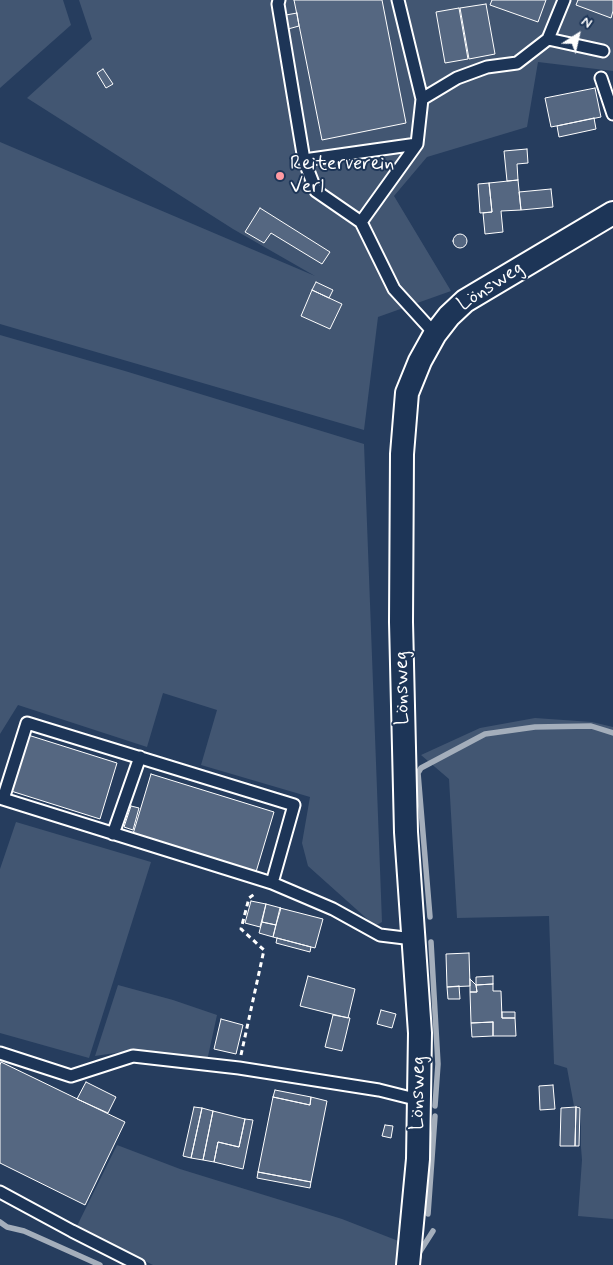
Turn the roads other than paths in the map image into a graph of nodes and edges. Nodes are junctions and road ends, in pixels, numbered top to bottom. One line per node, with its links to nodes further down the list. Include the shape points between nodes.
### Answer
1 (279, 0): 10 (lane)
2 (398, 0): 7 (lane)
3 (564, 0): 4 (lane)
4 (548, 39): 5 (lane); 7 (lane, via 517,63 487,67 457,78)
5 (603, 51)
6 (601, 78): 8 (lane)
7 (422, 99): 9 (lane)
8 (613, 114)
9 (417, 144): 10 (lane); 12 (lane)
10 (304, 160): 12 (lane, via 316,191)
11 (613, 213): 13 (street, Lönsweg, via 464,301)
12 (361, 222): 13 (lane, via 394,289)
13 (435, 334): 17 (street, Lönsweg, via 407,393 402,454 401,622 406,832)
14 (140, 757): 15 (lane); 15 (lane, via 27,723 2,799); 16 (lane, via 294,805)
15 (114, 834): 16 (lane)
16 (272, 883): 17 (lane, via 333,909 380,935)
17 (413, 939): 19 (street, Lönsweg, via 420,1033)
18 (0, 1052): 19 (lane, via 71,1076 133,1056 238,1068 378,1090)
19 (419, 1100): 22 (street, Lönsweg, via 418,1159)
20 (0, 1192): 21 (lane)
21 (139, 1265)
22 (408, 1265)

